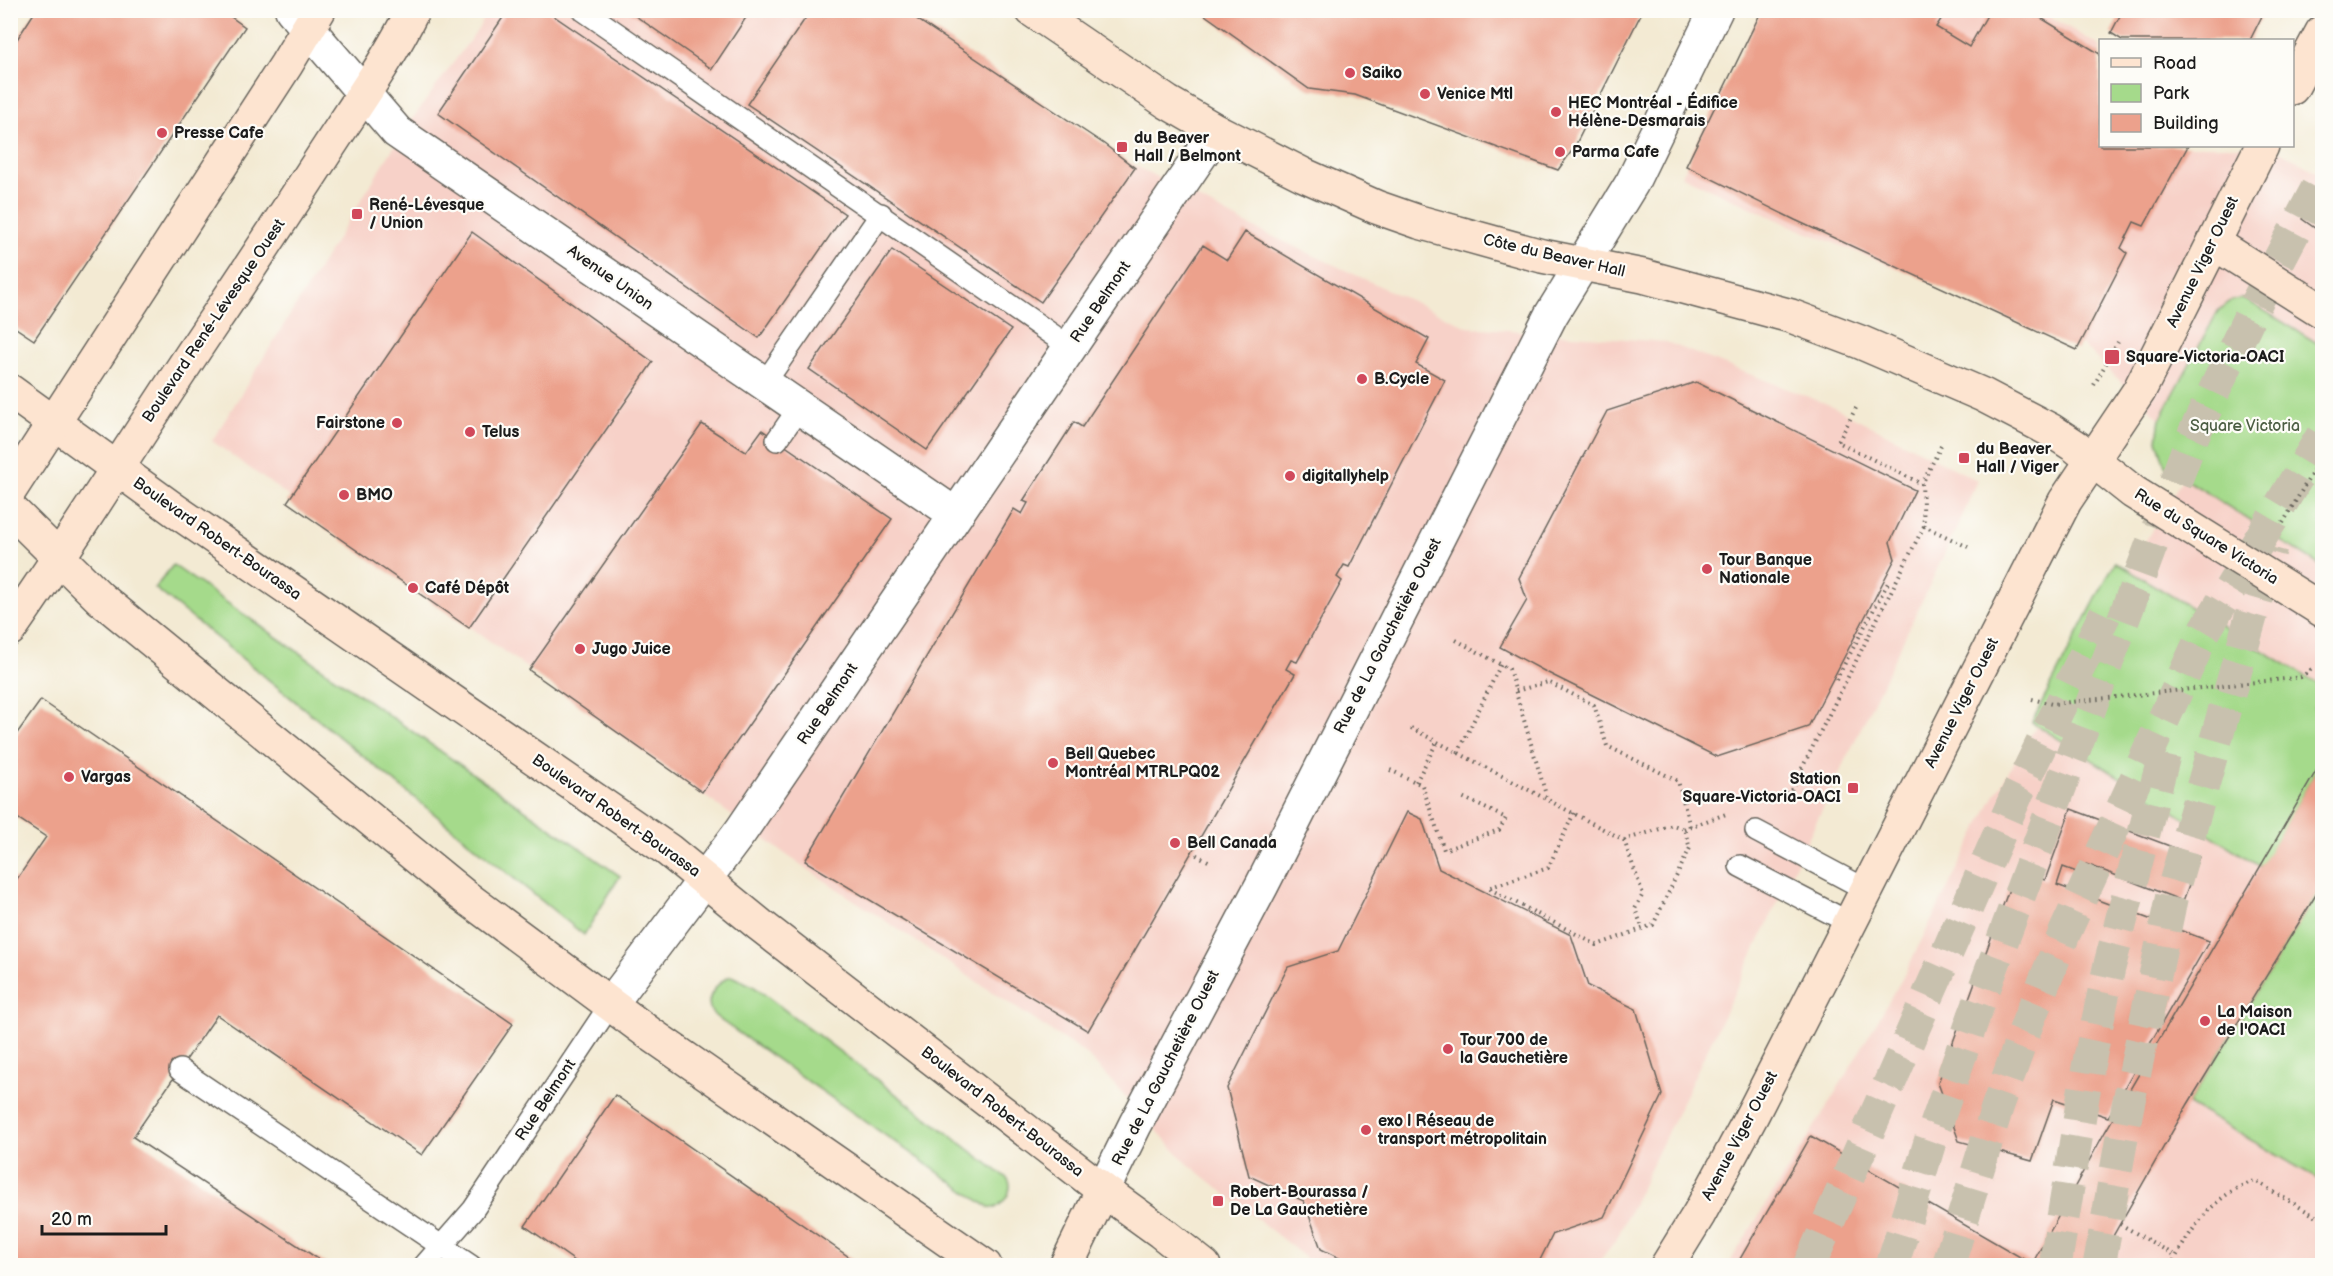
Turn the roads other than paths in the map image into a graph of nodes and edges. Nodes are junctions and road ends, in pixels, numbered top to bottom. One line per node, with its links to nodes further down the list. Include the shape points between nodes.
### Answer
1 (413, 10): 8 (main road, Boulevard René-Lévesque Ouest)
2 (583, 10): 11 (lane)
3 (1032, 10): 9 (main road, Côte du Beaver Hall)
4 (1716, 10): 13 (street, Rue de La Gauchetière Ouest, via 1632,183)
5 (307, 17): 8 (street, Avenue Union); 19 (main road)
6 (2322, 32): 7 (main road)
7 (2294, 84)
8 (364, 94): 16 (street, Avenue Union, via 397,132); 22 (main road, Boulevard René-Lévesque Ouest)
9 (1216, 131): 13 (main road, Côte du Beaver Hall, via 1376,207 1488,242); 15 (street, Rue Belmont)
10 (2261, 147): 12 (main road, Avenue Viger Ouest)
11 (881, 214): 15 (lane); 16 (lane)
12 (2214, 243): 14 (main road); 21 (main road, Avenue Viger Ouest, via 2139,391)
13 (1583, 264): 21 (main road, Côte du Beaver Hall, via 1719,295 1821,327 1935,373 2032,419); 36 (street, Rue de La Gauchetière Ouest, via 1551,315)
14 (2322, 310)
15 (1070, 346): 25 (street, Rue Belmont)
16 (764, 384): 18 (street, Avenue Union)
17 (10, 391): 19 (main road, Boulevard Robert-Bourassa)
18 (799, 408): 20 (lane); 25 (street, Avenue Union)
19 (54, 423): 22 (main road, Boulevard Robert-Bourassa); 23 (main road)
20 (777, 440)
21 (2093, 460): 27 (main road, Rue du Square Victoria, via 2133,492); 32 (main road, Avenue Viger Ouest, via 2065,501)
22 (116, 468): 26 (main road, Boulevard René-Lévesque Ouest); 31 (main road, Boulevard Robert-Bourassa)
23 (10, 490)
24 (10, 509): 26 (main road)
25 (955, 514): 31 (street, Rue Belmont, via 748,822)
26 (59, 559): 28 (main road, Boulevard René-Lévesque Ouest); 34 (main road, via 160,649 453,888)
27 (2322, 610)
28 (10, 629)
29 (1756, 831): 32 (lane)
30 (1740, 866): 33 (lane)
31 (705, 879): 34 (street, Rue Belmont); 36 (main road, Boulevard Robert-Bourassa)
32 (1867, 890): 33 (main road, Avenue Viger Ouest)
33 (1850, 922): 43 (main road, Avenue Viger Ouest, via 1726,1164)
34 (610, 1005): 37 (lane, Rue Belmont, via 473,1210); 40 (main road)
35 (180, 1070): 37 (lane)
36 (1103, 1190): 41 (main road, Rue de La Gauchetière Ouest); 42 (main road, Boulevard Robert-Bourassa)
37 (441, 1245): 38 (lane, Rue Belmont); 39 (lane)
38 (424, 1266)
39 (471, 1266)
40 (985, 1266)
41 (1066, 1266)
42 (1204, 1266)
43 (1667, 1266)

